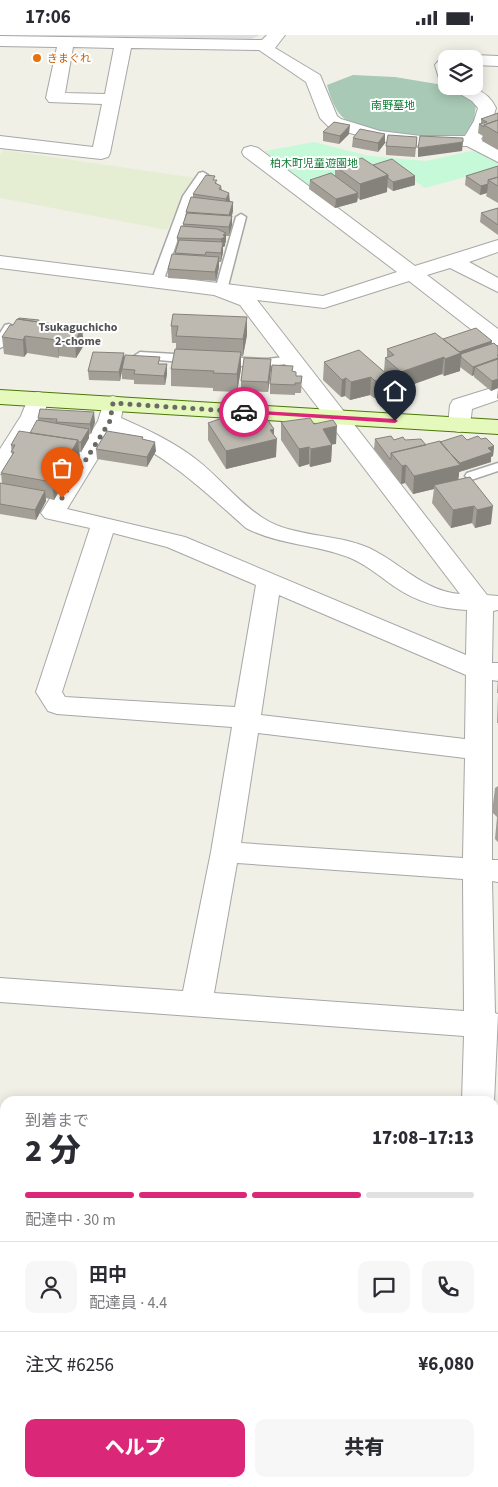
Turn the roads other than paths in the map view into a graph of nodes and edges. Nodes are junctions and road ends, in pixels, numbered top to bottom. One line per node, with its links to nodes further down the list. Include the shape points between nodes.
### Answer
1 (271, 40): 4 (street); 9 (street, via 267,50 314,79 329,118 335,123 378,136)
2 (0, 41): 3 (street)
3 (66, 42): 4 (street); 8 (street, via 55,98)
4 (124, 42): 8 (street)
5 (483, 60): 6 (street)
6 (498, 61)
7 (475, 95): 9 (street, via 484,102 485,121)
8 (112, 99): 10 (street, via 101,153)
9 (470, 141): 12 (street)
10 (0, 142)
11 (251, 152): 18 (street)
12 (498, 155)
13 (204, 175): 19 (lane, via 188,196)
14 (242, 217): 21 (lane)
15 (498, 246): 16 (street)
16 (452, 261): 18 (street); 20 (street)
17 (0, 262): 19 (street)
18 (410, 274): 21 (street, via 324,302); 23 (street)
19 (157, 282): 21 (street)
20 (498, 286)
21 (221, 289): 26 (street, via 247,301)
22 (9, 327): 24 (lane)
23 (498, 339)
24 (0, 345)
25 (125, 355): 26 (lane, via 267,363)
26 (293, 360): 31 (street)
27 (498, 393): 32 (street, via 462,405)
28 (0, 397): 29 (main road)
29 (38, 399): 30 (main road); 34 (street, via 32,416)
30 (111, 412): 31 (main road); 37 (street, via 53,513); 39 (street, via 190,465 266,531 351,549 434,597 460,603)
31 (338, 417): 32 (main road); 39 (street)
32 (459, 425): 33 (main road)
33 (498, 427)
34 (0, 467)
35 (498, 467): 36 (lane)
36 (471, 476)
37 (103, 525): 38 (street, via 176,542); 41 (street, via 49,692 57,705 234,715)
38 (268, 582): 40 (street); 41 (street)
39 (489, 603): 40 (street)
40 (489, 671): 42 (street)
41 (245, 722): 42 (street); 43 (street)
42 (480, 750): 44 (street)
43 (225, 852): 44 (street); 46 (street)
44 (487, 871): 47 (street)
45 (0, 990): 46 (street)
46 (196, 1004): 47 (street)
47 (489, 1026): 48 (street)
48 (479, 1096)

